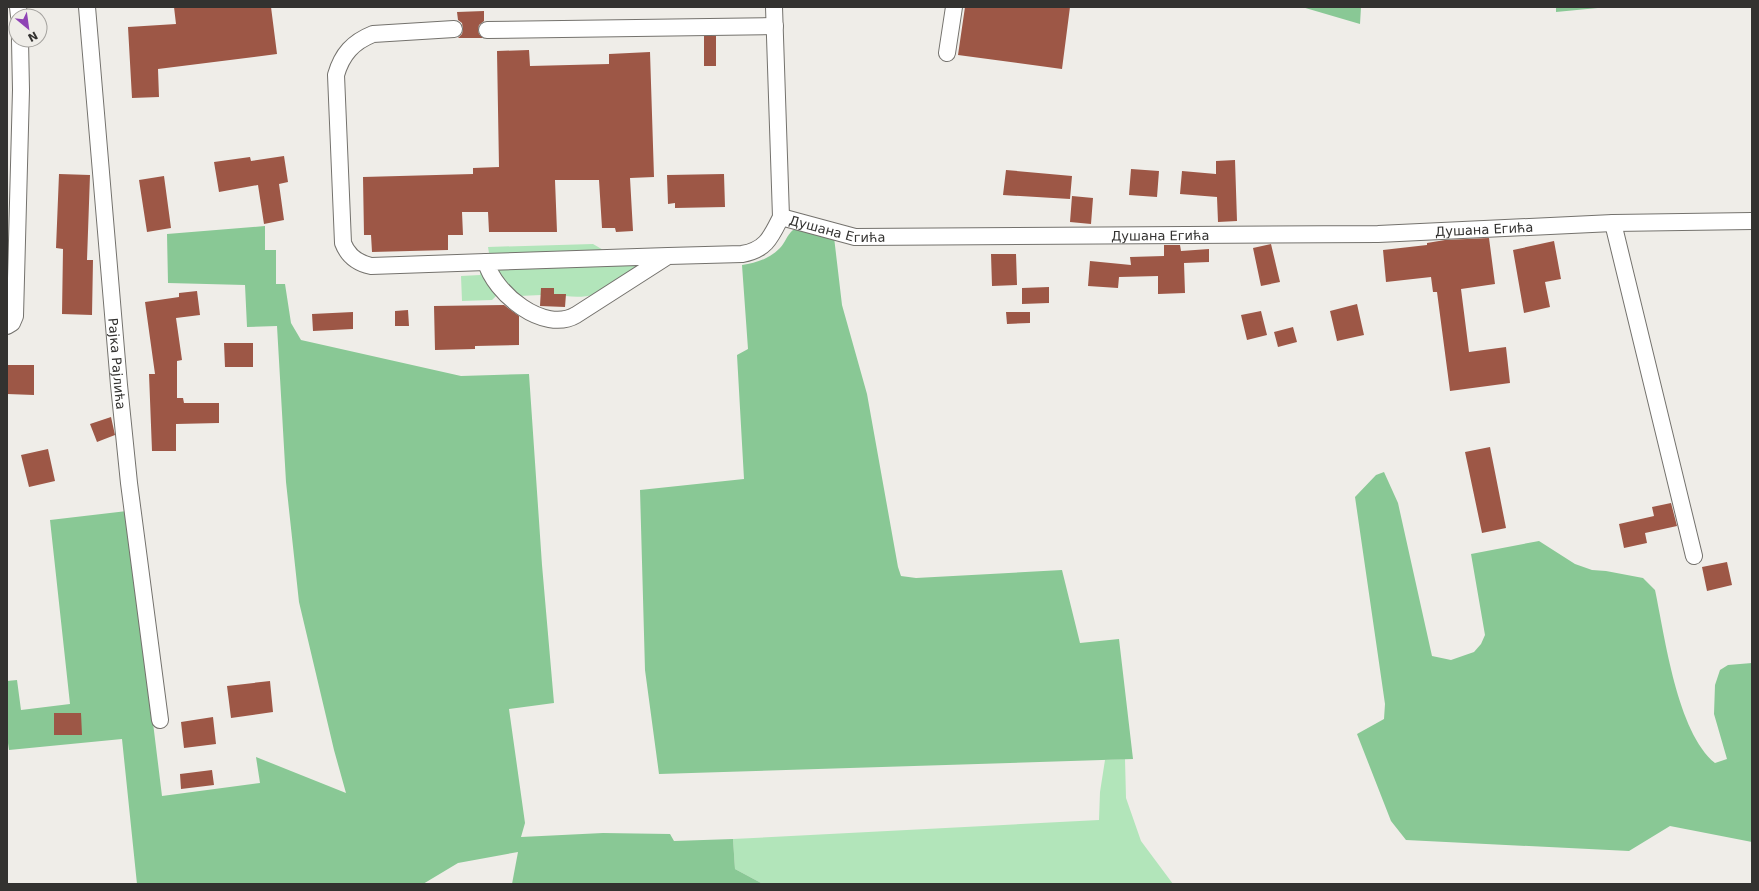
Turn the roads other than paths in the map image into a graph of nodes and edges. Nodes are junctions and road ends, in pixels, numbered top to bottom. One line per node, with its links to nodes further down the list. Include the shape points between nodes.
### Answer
1 (87, 7): 16 (street, Рајка Рајлића, via 128,476)
2 (774, 7): 4 (street, Душана Егића)
3 (954, 7): 8 (street)
4 (775, 26): 6 (street); 9 (street, Душана Егића)
5 (454, 29): 13 (street, via 373,34 352,45 339,64 336,75 343,242 350,256 371,266)
6 (487, 30)
7 (20, 48): 14 (street, via 15,316 12,323)
8 (947, 53)
9 (781, 217): 11 (street, Душана Егића, via 856,237 1378,234); 12 (street, via 769,240 753,252)
10 (1752, 220): 11 (street, Душана Егића)
11 (1613, 223): 15 (street)
12 (668, 256): 13 (street); 13 (street, via 564,320 547,320 508,297 498,285)
13 (486, 262)
14 (7, 326)
15 (1694, 556)
16 (160, 720)

